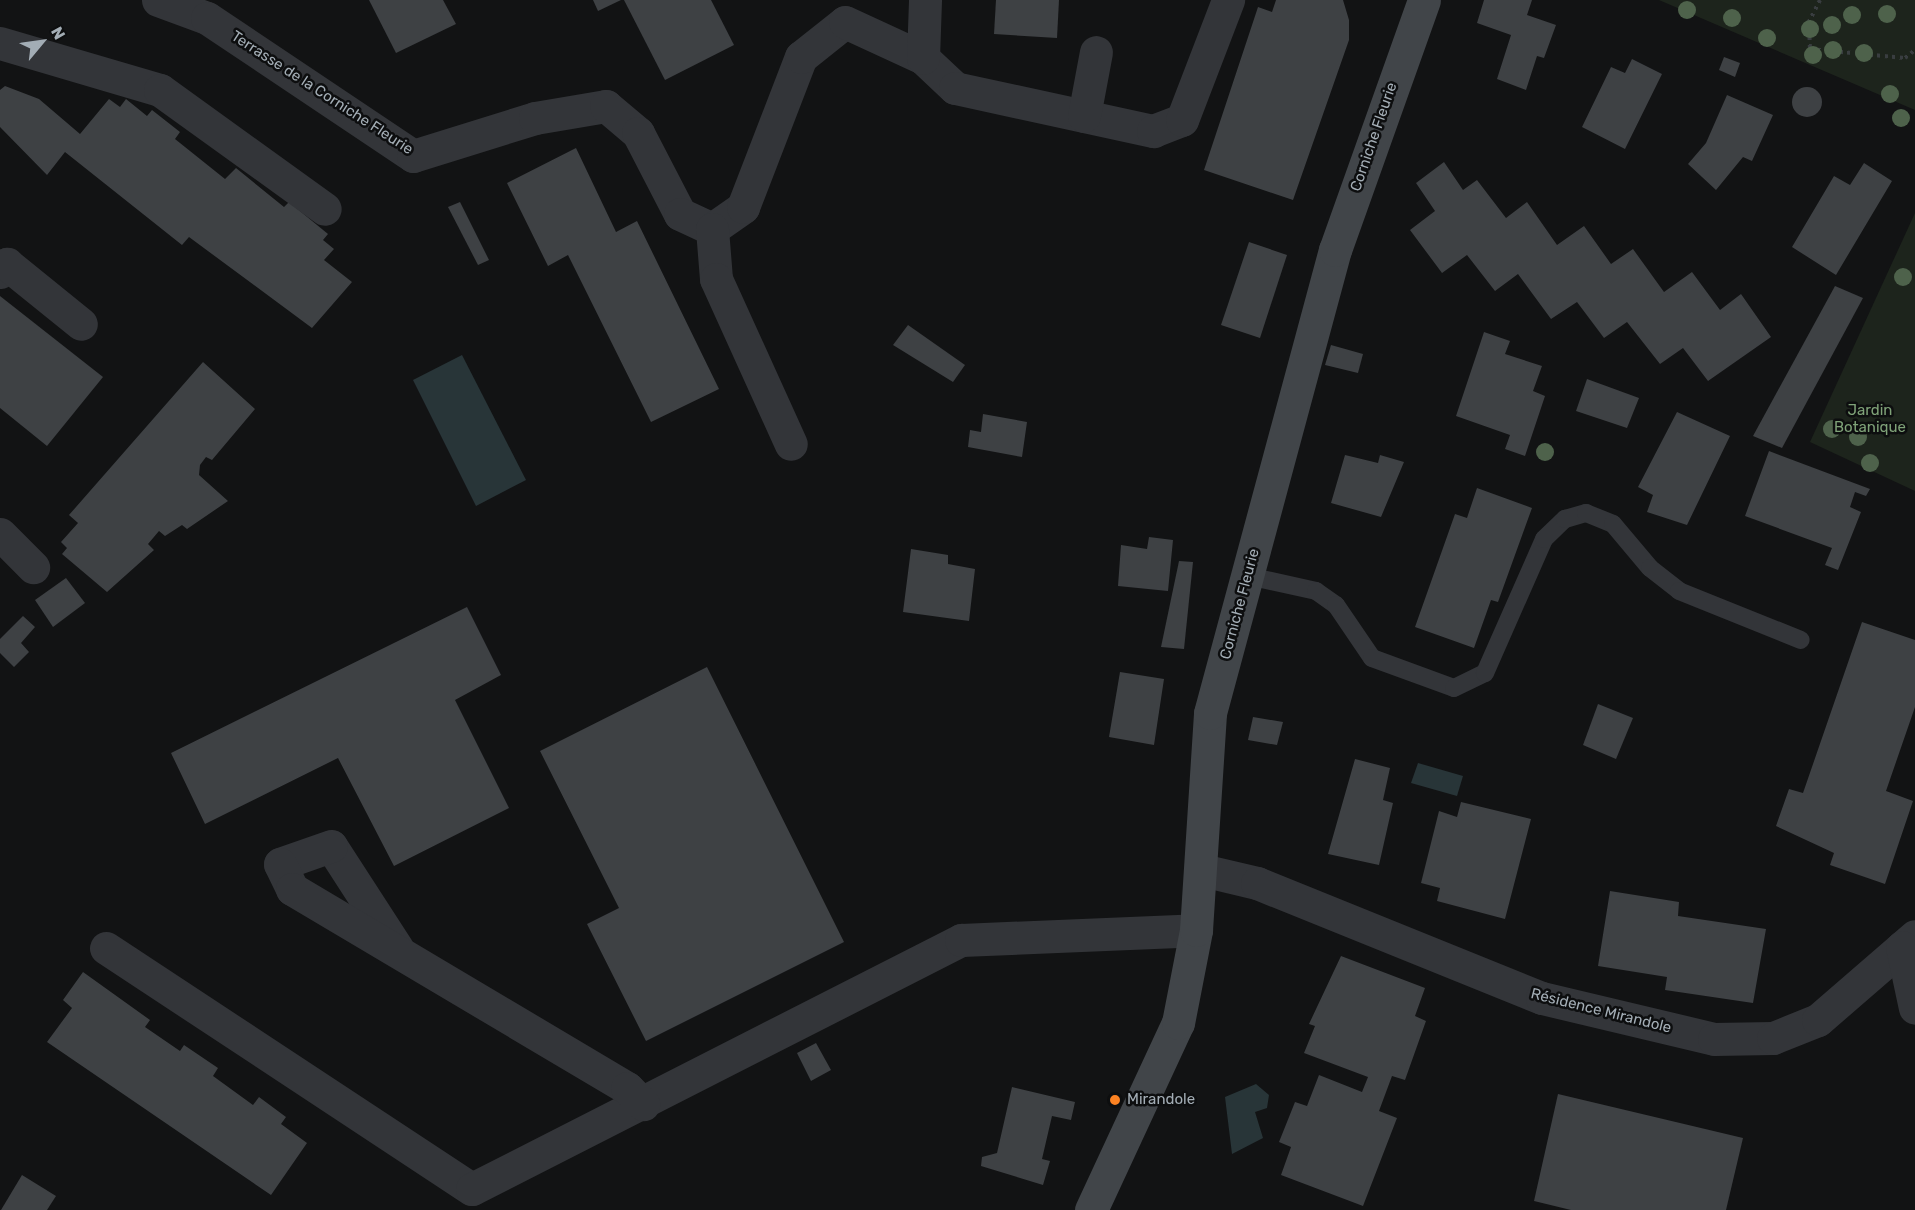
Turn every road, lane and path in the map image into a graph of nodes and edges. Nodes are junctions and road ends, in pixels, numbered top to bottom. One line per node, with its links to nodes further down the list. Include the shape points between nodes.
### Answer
1 (158, 0): 12 (street, Terrasse de la Corniche Fleurie, via 207,18 413,156 535,118 606,106 638,133 680,214)
2 (926, 0): 9 (street)
3 (1228, 0): 10 (street, via 1182,120 1153,131)
4 (1424, 0): 18 (main road, Corniche Fleurie, via 1335,250)
5 (1820, 0): 7 (path, via 1809,22 1810,49 1905,58)
6 (0, 43): 11 (street, via 160,90)
7 (1915, 50)
8 (1095, 52): 10 (street)
9 (923, 57): 10 (street, via 955,88); 12 (street, via 845,22 801,57 743,207)
10 (1084, 116)
11 (325, 209)
12 (712, 229): 15 (street, via 716,279)
13 (0, 272): 14 (street, via 7,264)
14 (81, 324)
15 (791, 444)
16 (0, 534): 17 (street)
17 (33, 567)
18 (1248, 576): 19 (lane, via 1316,591 1336,605 1372,658 1454,688 1485,673 1544,539 1565,519 1586,513 1613,524 1650,568 1679,591); 20 (main road, Corniche Fleurie, via 1204,749)
19 (1801, 640)
20 (1202, 870): 21 (main road, Corniche Fleurie); 22 (street, Résidence Mirandole, via 1257,883 1542,999 1714,1039 1773,1038 1818,1020)
21 (1196, 930): 26 (street, via 961,940); 28 (main road, Corniche Fleurie, via 1178,1023)
22 (1909, 941): 25 (street)
23 (106, 948): 27 (street)
24 (397, 948): 26 (street)
25 (1915, 1008)
26 (643, 1104): 27 (street)
27 (471, 1199)
28 (1091, 1210)

